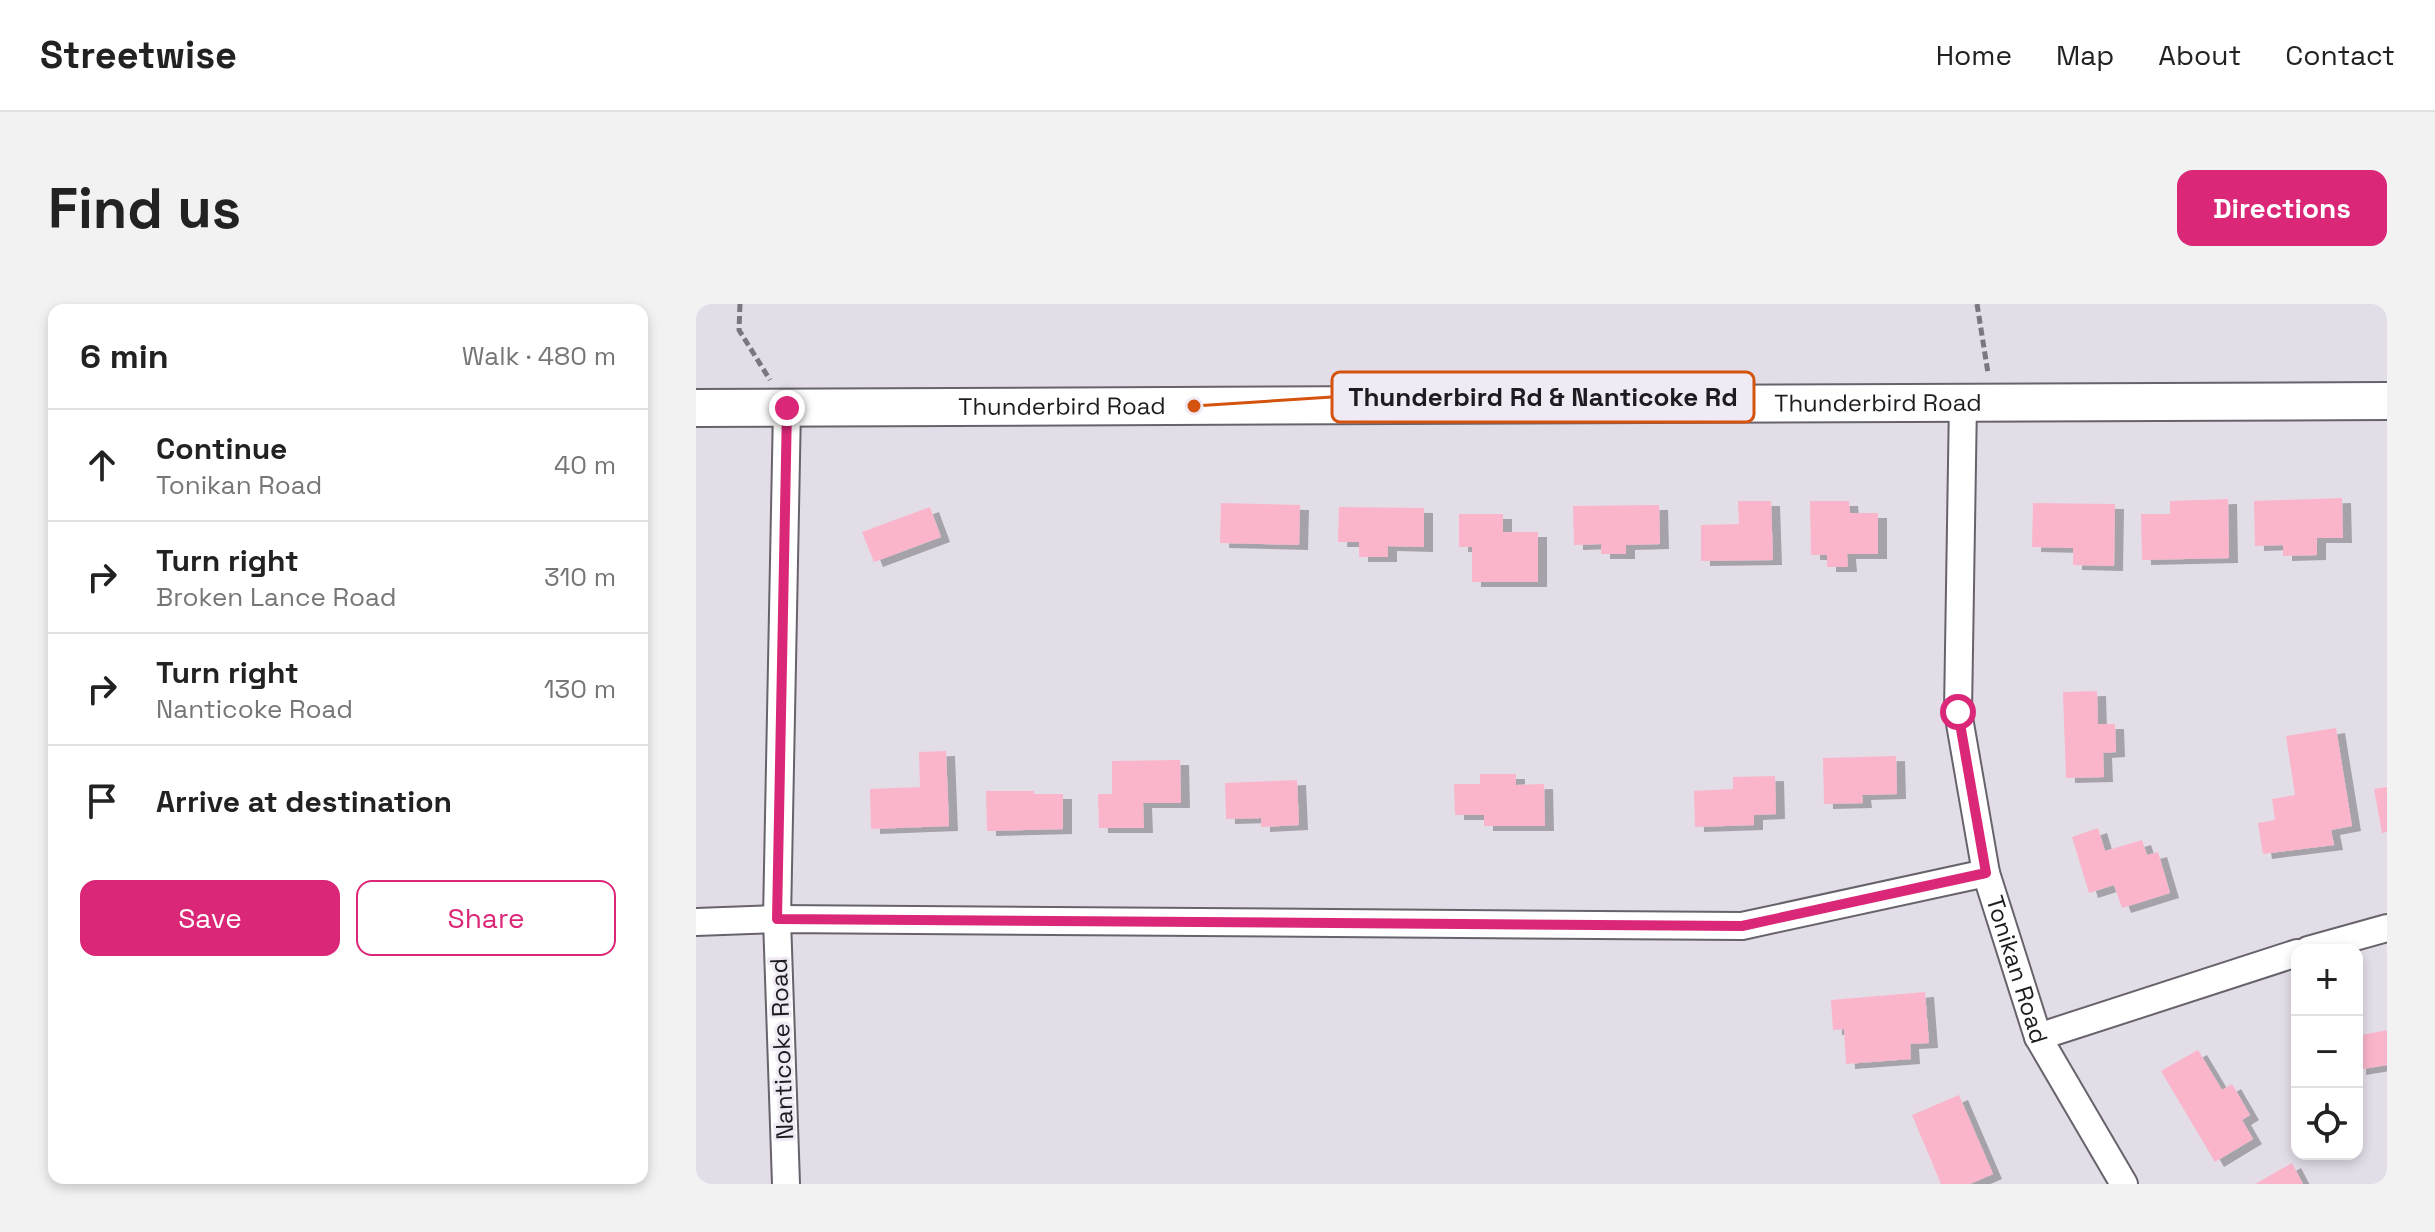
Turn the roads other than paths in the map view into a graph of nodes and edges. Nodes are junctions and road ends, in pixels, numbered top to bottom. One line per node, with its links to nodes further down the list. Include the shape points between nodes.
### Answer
1 (1978, 401): 2 (street, Thunderbird Road); 4 (street, Thunderbird Road); 5 (street, Tonikan Road, via 1958,712)
2 (2387, 401)
3 (696, 408): 4 (street, Thunderbird Road)
4 (787, 408): 6 (street, Nanticoke Road)
5 (1986, 873): 6 (street, via 1742,926); 11 (street, Tonikan Road)
6 (777, 919): 7 (street); 12 (street, Nanticoke Road)
7 (696, 922)
8 (2387, 928): 9 (street)
9 (2330, 944)
10 (2291, 955): 11 (street)
11 (2038, 1037): 13 (street, Tonikan Road)
12 (786, 1184)
13 (2124, 1184)

